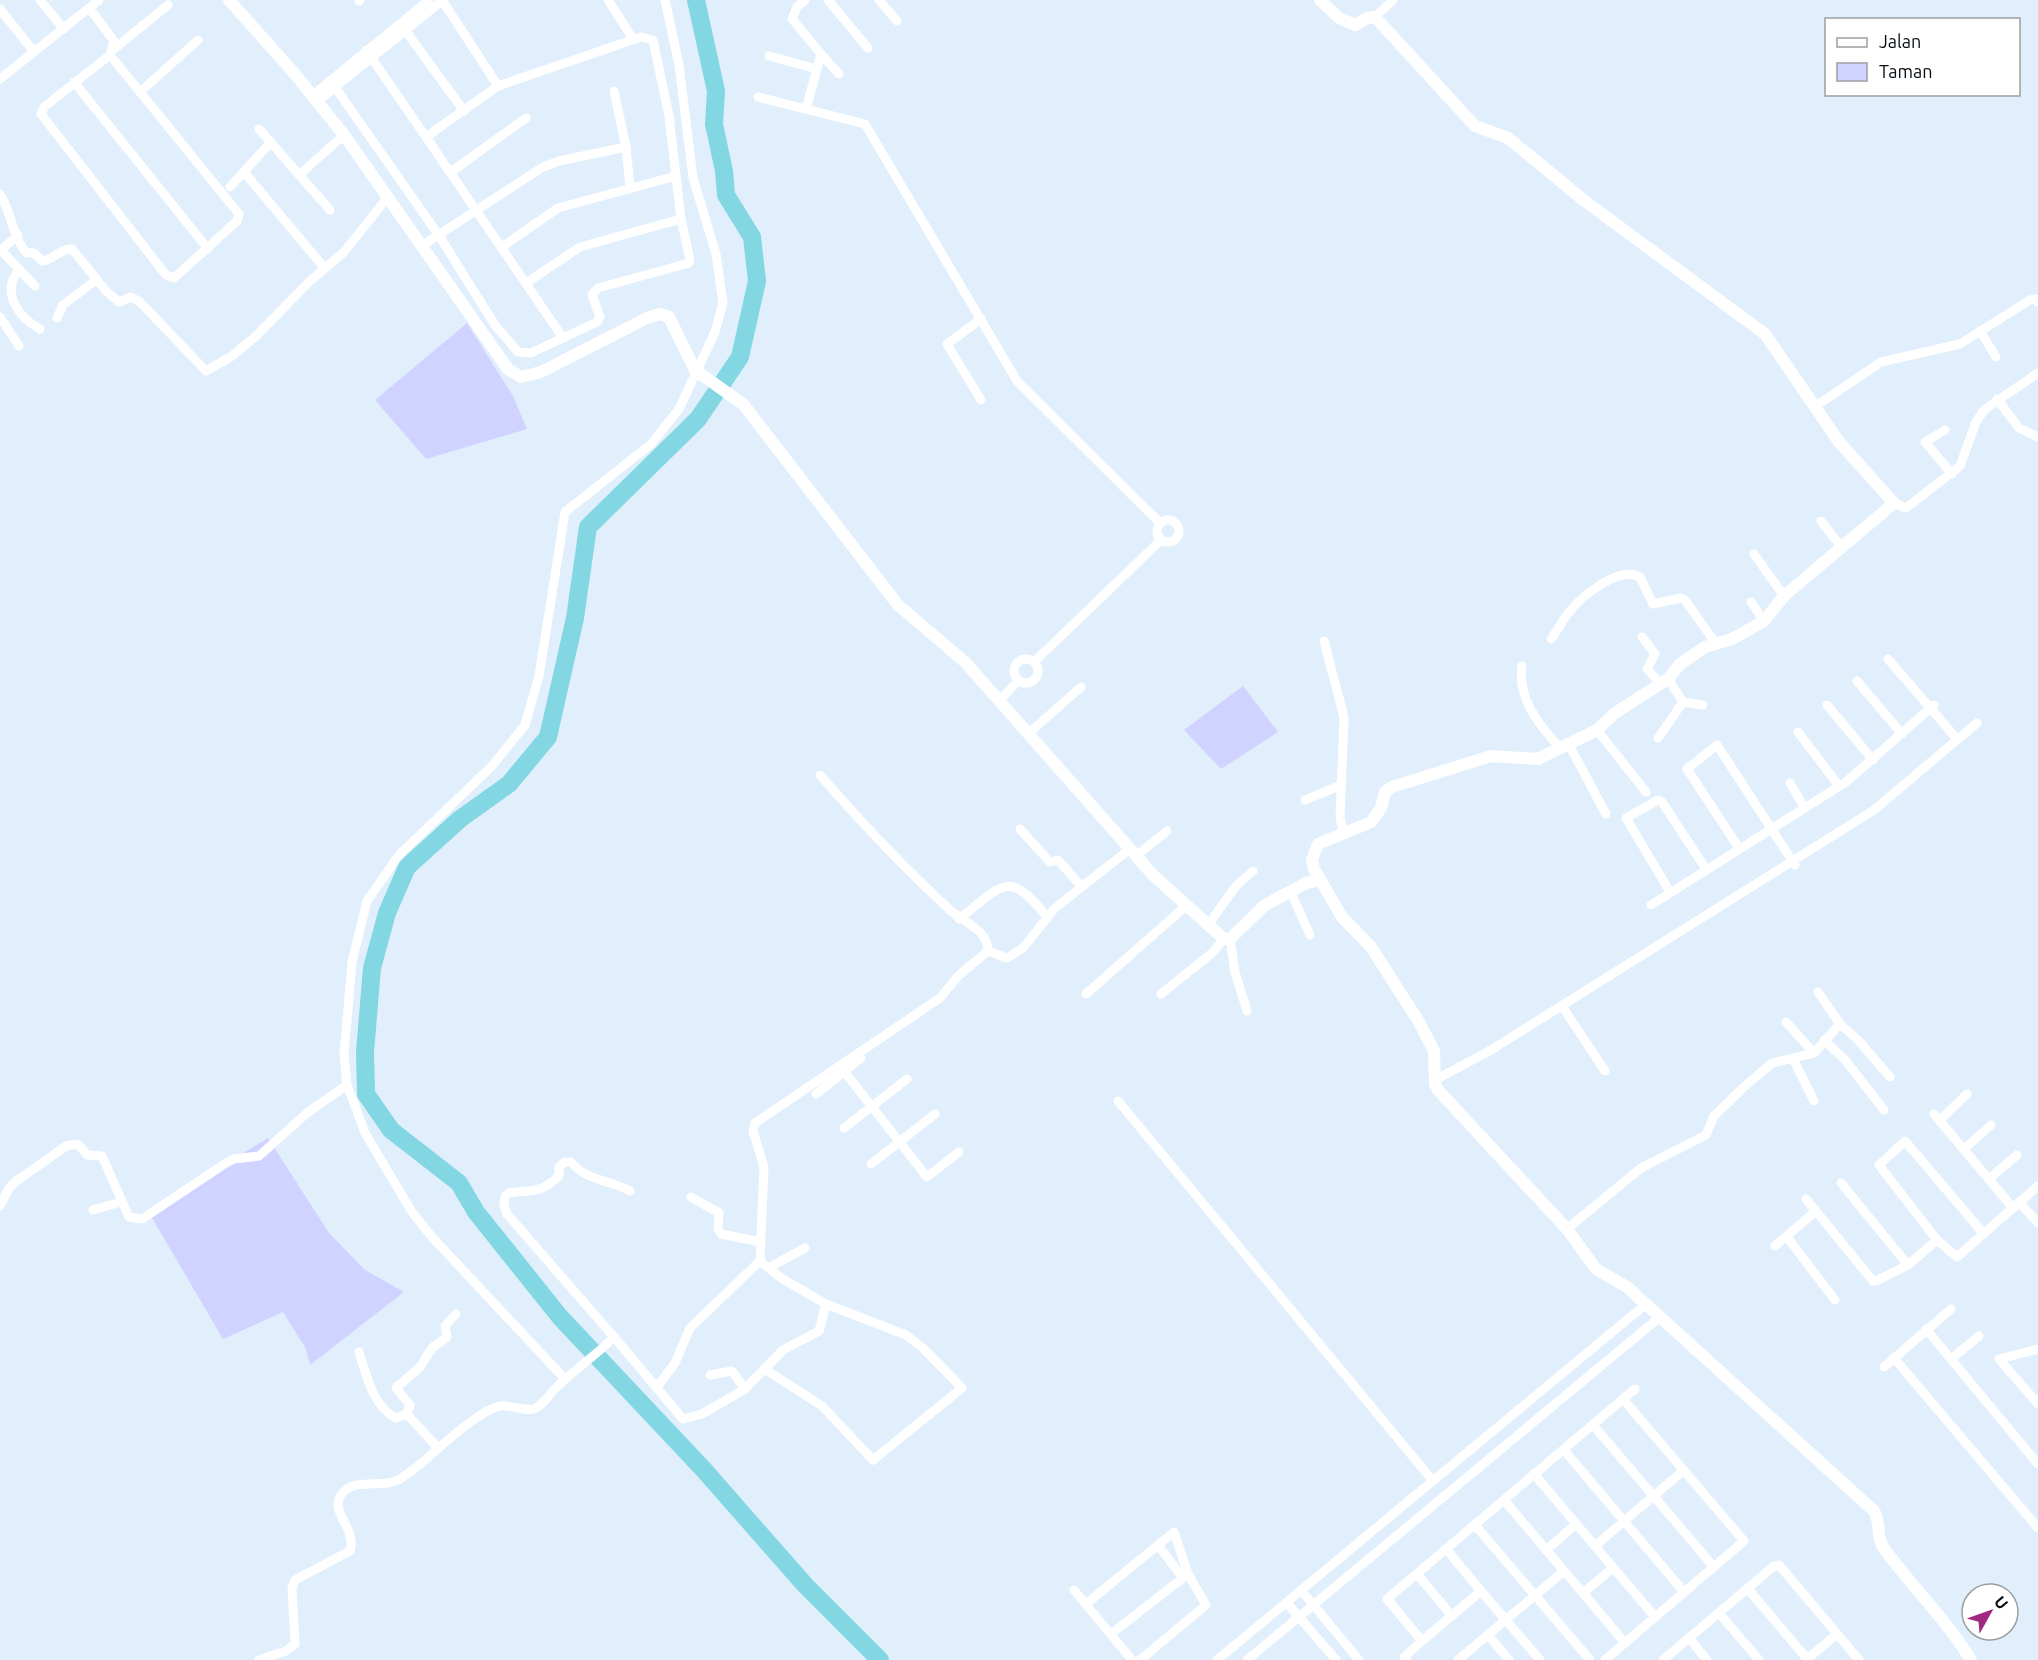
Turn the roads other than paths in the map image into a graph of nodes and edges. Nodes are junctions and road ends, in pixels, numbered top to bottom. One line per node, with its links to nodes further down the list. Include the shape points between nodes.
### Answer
1 (40, 0): 19 (street)
2 (99, 0): 15 (street)
3 (229, 0): 37 (street)
4 (429, 0): 18 (street)
5 (442, 0): 18 (street); 33 (street)
6 (608, 0): 20 (street)
7 (665, 0): 77 (street, via 679,65 693,178 722,286 720,317)
8 (805, 0): 26 (street, via 792,19)
9 (828, 0): 22 (street)
10 (879, 0): 17 (street)
11 (1320, 0): 16 (street, via 1346,23 1355,25)
12 (1393, 0): 16 (street)
13 (168, 5): 24 (street)
14 (0, 9): 23 (street)
15 (90, 9): 19 (street); 24 (street, via 114,41)
16 (1375, 17): 81 (street, via 1475,126 1508,138 1586,202 1765,334)
17 (897, 21)
18 (403, 27): 25 (street); 39 (street)
19 (64, 29): 23 (street)
20 (633, 39): 33 (street); 49 (street, via 646,36 654,42)
21 (198, 40): 35 (street)
22 (868, 48)
23 (34, 52): 30 (street)
24 (112, 52): 31 (street); 35 (street)
25 (369, 54): 32 (street); 43 (street)
26 (821, 54): 28 (street); 29 (street)
27 (769, 56): 28 (street)
28 (817, 69): 38 (street)
29 (839, 74)
30 (0, 79)
31 (74, 82): 61 (street); 61 (street, via 42,108 41,114 166,275 174,278)
32 (333, 84): 37 (street); 57 (street)
33 (498, 86): 39 (street)
34 (614, 91): 45 (street)
35 (140, 92): 61 (street, via 239,214 237,221)
36 (758, 97): 38 (street)
37 (316, 98): 42 (street)
38 (806, 109): 71 (street, via 865,124)
39 (464, 111): 43 (street)
40 (526, 118): 47 (street)
41 (259, 129): 44 (street)
42 (344, 135): 48 (street); 52 (street)
43 (426, 137): 47 (street)
44 (271, 142): 46 (street); 48 (street)
45 (626, 147): 51 (street); 55 (street, via 543,167)
46 (244, 172): 50 (street); 63 (street)
47 (451, 172): 55 (street)
48 (299, 175): 54 (street)
49 (676, 176): 51 (street); 56 (street)
50 (230, 187)
51 (630, 187): 60 (street, via 558,208)
52 (388, 198): 59 (street); 65 (street, via 344,252 255,337 206,371 140,302 131,297 118,301)
53 (1, 199): 58 (street)
54 (330, 210)
55 (474, 210): 57 (street); 60 (street)
56 (681, 219): 66 (street, via 580,247); 74 (street, via 690,262 596,290 592,295 598,321)
57 (438, 234): 59 (street); 74 (street, via 495,325 518,352 531,353)
58 (18, 235): 62 (street); 65 (street, via 24,250 42,261 71,248)
59 (423, 245): 77 (street, via 503,365 521,377 541,372 660,314 672,321)
60 (502, 247): 66 (street)
61 (207, 249)
62 (1, 251): 64 (street)
63 (322, 265)
64 (19, 270): 67 (street); 72 (street, via 11,282 12,298 19,313)
65 (96, 280): 70 (street, via 61,308)
66 (526, 283): 74 (street)
67 (35, 286)
68 (2038, 302): 73 (street, via 2030,300)
69 (0, 317): 75 (street)
70 (57, 318)
71 (981, 319): 80 (street, via 947,344); 87 (street, via 1017,381)
72 (40, 329)
73 (1980, 331): 76 (street); 81 (street, via 1960,344 1886,360)
74 (563, 338)
75 (19, 346)
76 (1996, 357)
77 (697, 371): 105 (street, via 741,402 888,592 911,617 965,662); 164 (street, via 663,432 564,512 539,676 525,725 492,766 399,855 367,901 354,945 347,997)
78 (2038, 373): 79 (street)
79 (1997, 399): 83 (street, via 2019,428); 84 (street, via 1979,416 1964,460)
80 (981, 400)
81 (1816, 406): 85 (street, via 1839,442)
82 (1945, 430): 84 (street, via 1925,442)
83 (2038, 437)
84 (1952, 474): 85 (street, via 1906,508)
85 (1894, 503): 89 (street)
86 (1821, 521): 89 (street)
87 (1160, 523): 88 (street, via 1157,534); 88 (street, via 1171,520 1179,529 1173,542)
88 (1161, 540): 99 (street)
89 (1842, 548): 91 (street)
90 (1754, 554): 91 (street)
91 (1784, 596): 93 (street)
92 (1751, 602): 93 (street)
93 (1764, 621): 97 (street)
94 (1642, 637): 102 (street, via 1655,656 1647,669)
95 (1551, 639): 97 (street, via 1571,610 1586,597 1618,576 1632,574 1641,577 1653,604 1685,600)
96 (1324, 641): 121 (street, via 1344,717)
97 (1717, 645): 102 (street, via 1705,647 1686,660)
98 (1888, 659): 109 (street)
99 (1034, 662): 101 (street, via 1038,670 1034,681); 101 (street, via 1018,662 1014,669)
100 (1522, 666): 117 (street, via 1520,685 1529,706)
101 (1018, 681): 105 (street)
102 (1665, 681): 106 (street); 111 (street, via 1615,713)
103 (1857, 681): 114 (street)
104 (1081, 687): 113 (street)
105 (999, 700): 113 (street)
106 (1683, 702): 107 (street); 115 (street)
107 (1703, 705)
108 (1827, 705): 118 (street)
109 (1932, 707): 114 (street); 116 (street)
110 (1977, 723): 116 (street)
111 (1597, 730): 117 (street); 123 (street)
112 (1798, 732): 122 (street)
113 (1029, 733): 132 (street)
114 (1902, 734): 118 (street)
115 (1658, 738)
116 (1957, 740): 133 (street, via 1874,810)
117 (1564, 746): 126 (street); 130 (street, via 1533,760 1491,756 1401,783 1385,792 1382,808 1371,822)
118 (1873, 760): 122 (street)
119 (820, 776): 143 (street, via 881,845)
120 (1790, 783): 125 (street)
121 (1341, 785): 124 (street); 130 (street)
122 (1839, 786): 125 (street)
123 (1646, 792)
124 (1305, 800)
125 (1804, 807): 127 (street)
126 (1606, 814)
127 (1771, 828): 131 (street); 131 (street, via 1718,745 1687,769); 133 (street)
128 (1020, 829): 137 (street, via 1050,862 1058,860)
129 (1167, 831): 132 (street)
130 (1342, 832): 136 (street, via 1316,848 1312,860)
131 (1739, 848): 134 (street)
132 (1133, 853): 137 (street); 141 (street)
133 (1794, 864): 151 (street)
134 (1706, 869): 138 (street); 138 (street, via 1662,802 1658,800 1626,818)
135 (1253, 871): 144 (street, via 1236,886)
136 (1322, 880): 139 (street, via 1306,883); 163 (street, via 1342,916 1371,947 1419,1022 1434,1051)
137 (1082, 887): 142 (street)
138 (1670, 892): 140 (street)
139 (1291, 893): 145 (street); 146 (street, via 1265,905)
140 (1651, 905)
141 (1186, 906): 144 (street); 149 (street)
142 (1047, 917): 143 (street, via 1028,893 1009,886 998,889); 147 (street, via 1012,956 1002,957)
143 (959, 919): 147 (street, via 981,934)
144 (1208, 925): 146 (street)
145 (1310, 935)
146 (1227, 939): 150 (street); 152 (street)
147 (988, 951): 159 (street, via 959,975 940,998)
148 (1818, 992): 154 (street)
149 (1086, 994)
150 (1161, 994)
151 (1562, 1006): 160 (street); 163 (street)
152 (1247, 1011)
153 (1786, 1022): 157 (street)
154 (1840, 1024): 155 (street); 161 (street)
155 (1824, 1040): 157 (street); 170 (street, via 1846,1061)
156 (882, 1042): 159 (street)
157 (1814, 1053): 158 (street)
158 (1793, 1059): 168 (street); 191 (street, via 1772,1063 1714,1116 1706,1135 1641,1168)
159 (842, 1068): 165 (street); 169 (street); 195 (street, via 754,1126 764,1167)
160 (1605, 1071)
161 (1890, 1077)
162 (907, 1079): 169 (street)
163 (1435, 1080): 191 (street, via 1438,1090)
164 (347, 1085): 185 (street, via 307,1113 259,1156 226,1163 144,1218 129,1218); 217 (street, via 365,1133 412,1212)
165 (816, 1094)
166 (1967, 1095): 175 (street, via 1937,1117)
167 (1118, 1101): 230 (street)
168 (1814, 1101)
169 (872, 1107): 173 (street); 174 (street)
170 (1884, 1110)
171 (935, 1114): 174 (street)
172 (1991, 1125): 175 (street)
173 (844, 1128)
174 (900, 1142): 176 (street, via 927,1177); 178 (street)
175 (1964, 1149): 179 (street)
176 (959, 1152)
177 (2018, 1155): 179 (street)
178 (871, 1164)
179 (1989, 1179): 186 (street)
180 (1841, 1183): 199 (street)
181 (2038, 1186): 186 (street)
182 (630, 1191): 209 (street, via 590,1178 571,1162 565,1162 550,1185 509,1193 504,1205 507,1214)
183 (691, 1197): 195 (street, via 719,1213 721,1234)
184 (1806, 1199): 189 (street)
185 (121, 1202): 187 (street, via 102,1156 87,1155 80,1144 74,1143 15,1182); 188 (street)
186 (2016, 1205): 190 (street); 192 (street)
187 (0, 1206)
188 (93, 1210)
189 (1816, 1211): 193 (street); 199 (street, via 1874,1281)
190 (2038, 1223)
191 (1567, 1230): 203 (street, via 1596,1269 1627,1287)
192 (1983, 1234): 194 (street, via 1957,1257); 194 (street, via 1905,1141 1879,1165)
193 (1786, 1237): 196 (street); 201 (street)
194 (1937, 1240): 199 (street)
195 (761, 1242): 198 (street)
196 (1776, 1246)
197 (805, 1248): 200 (street)
198 (760, 1261): 200 (street); 218 (street, via 690,1328 675,1363)
199 (1908, 1265)
200 (770, 1268): 202 (street)
201 (1835, 1300)
202 (826, 1304): 215 (street, via 819,1331 795,1341); 215 (street, via 906,1335 962,1388 873,1460 822,1406)
203 (1646, 1304): 206 (street); 230 (street)
204 (1951, 1309): 207 (street)
205 (456, 1314): 223 (street, via 445,1326 447,1336 396,1388 410,1405)
206 (1660, 1317): 231 (street); 287 (street, via 1875,1511 1882,1545)
207 (1926, 1329): 212 (street); 213 (street)
208 (1979, 1336): 213 (street)
209 (614, 1337): 217 (street); 218 (street)
210 (2038, 1349): 222 (street, via 1999,1359)
211 (359, 1352): 223 (street, via 370,1385 385,1410 396,1418)
212 (1894, 1358): 214 (street); 237 (street)
213 (1951, 1359): 227 (street)
214 (1884, 1367)
215 (766, 1370): 219 (street)
216 (710, 1375): 219 (street, via 732,1371)
217 (564, 1378): 225 (street, via 538,1407 498,1406 473,1419)
218 (657, 1387): 219 (street, via 683,1419 702,1414)
219 (745, 1389)
220 (1635, 1389): 221 (street)
221 (1623, 1399): 224 (street); 228 (street)
222 (2038, 1404)
223 (407, 1414): 225 (street)
224 (1593, 1425): 226 (street); 232 (street)
225 (437, 1447): 268 (street, via 392,1483 364,1482 345,1492 338,1501 352,1540 350,1551 293,1584 296,1638)
226 (1564, 1450): 229 (street); 234 (street)
227 (2038, 1464)
228 (1684, 1470): 232 (street); 242 (street, via 1744,1541)
229 (1534, 1474): 233 (street); 235 (street)
230 (1436, 1478): 231 (street); 249 (street)
231 (1453, 1489): 256 (street)
232 (1653, 1496): 234 (street); 242 (street)
233 (1504, 1500): 236 (street); 241 (street)
234 (1624, 1521): 239 (street); 251 (street)
235 (1576, 1524): 239 (street); 241 (street)
236 (1475, 1525): 240 (street); 253 (street)
237 (2038, 1528)
238 (1158, 1545): 246 (street); 246 (street, via 1174,1532); 255 (street)
239 (1595, 1546): 243 (street)
240 (1446, 1549): 245 (street); 250 (street)
241 (1546, 1550): 244 (street)
242 (1714, 1567): 251 (street)
243 (1613, 1568): 252 (street); 260 (street)
244 (1564, 1571): 252 (street); 253 (street)
245 (1417, 1574): 258 (street); 266 (street, via 1387,1599)
246 (1186, 1576): 262 (street); 271 (street, via 1206,1605)
247 (1748, 1588): 257 (street); 263 (street, via 1779,1565); 285 (street)
248 (1074, 1590): 255 (street)
249 (1301, 1590): 254 (street); 256 (street)
250 (1481, 1591): 258 (street); 261 (street)
251 (1684, 1592): 260 (street)
252 (1583, 1593): 267 (street)
253 (1535, 1595): 261 (street); 280 (street)
254 (1287, 1603): 259 (street); 272 (street)
255 (1086, 1604): 262 (street)
256 (1314, 1605): 259 (street); 275 (street)
257 (1719, 1613): 265 (street); 284 (street)
258 (1452, 1616): 266 (street)
259 (1300, 1617): 273 (street); 274 (street)
260 (1655, 1617): 267 (street)
261 (1506, 1620): 264 (street); 279 (street)
262 (1111, 1634): 270 (street)
263 (1837, 1634): 285 (street); 286 (street)
264 (1488, 1635): 277 (street); 278 (street)
265 (1689, 1638): 282 (street); 283 (street)
266 (1422, 1641): 276 (street, via 1404,1656)
267 (1625, 1643): 281 (street)
268 (288, 1656): 269 (street)
269 (258, 1660)
270 (1132, 1660)
271 (1140, 1660)
272 (1216, 1660)
273 (1247, 1660)
274 (1336, 1660)
275 (1359, 1660)
276 (1407, 1660)
277 (1458, 1660)
278 (1509, 1660)
279 (1540, 1660)
280 (1590, 1660)
281 (1605, 1660)
282 (1663, 1660)
283 (1707, 1660)
284 (1759, 1660)
285 (1807, 1660)
286 (1859, 1660)
287 (1971, 1660)

